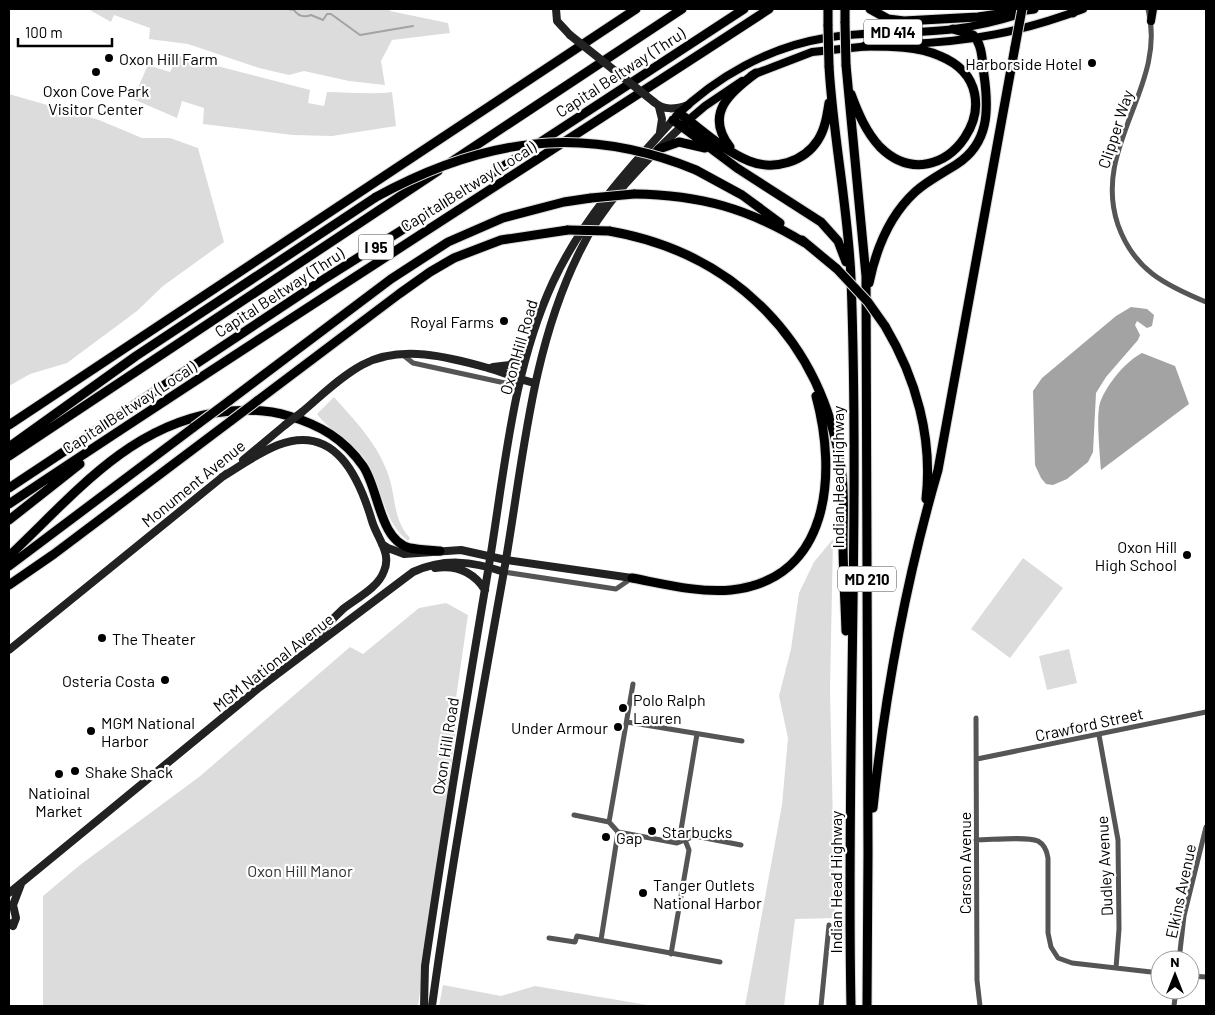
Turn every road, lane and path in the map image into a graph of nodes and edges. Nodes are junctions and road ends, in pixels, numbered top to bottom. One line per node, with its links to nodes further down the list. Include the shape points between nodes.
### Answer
1 (556, 9): 23 (main road, bridge, via 557,21 570,36)
2 (634, 9): 40 (highway)
3 (682, 9): 43 (highway, Capital Beltway (Thru) / I 95)
4 (744, 9): 45 (highway, Capital Beltway (Thru) / I 95)
5 (769, 9): 41 (highway, Capital Beltway (Local) / I 95, via 328,293)
6 (828, 9): 21 (highway, Indian Head Highway / MD 210, bridge)
7 (845, 9): 20 (highway, Indian Head Highway / MD 210, bridge)
8 (870, 9): 10 (highway, via 888,19 904,21 978,17)
9 (1022, 9): 48 (highway, bridge, via 938,470)
10 (1036, 9): 16 (main road, Oxon Hill Road / MD 414)
11 (1082, 9): 14 (main road, MD 414)
12 (1148, 9): 15 (street, Clipper Way)
13 (1153, 9): 15 (main road)
14 (1072, 11): 17 (main road, MD 414, via 1013,32)
15 (1151, 21): 32 (street, Clipper Way, via 1151,52 1147,69 1113,166 1114,209 1129,248 1148,271 1173,289)
16 (953, 29): 17 (highway); 22 (main road, Oxon Hill Road / MD 414, via 848,35 809,41 771,53 734,72)
17 (977, 39): 18 (main road, MD 414); 33 (highway, via 987,93 984,131 969,154 916,192 893,219 872,266)
18 (865, 46): 19 (main road, MD 414, via 812,52); 20 (highway, via 927,52 951,62 962,71 973,91 975,110 971,129 956,150 945,158 932,162 906,162 891,155 870,134)
19 (756, 73): 25 (main road, Oxon Hill Road / MD 414, via 723,92); 29 (highway, via 729,96 720,114 722,132)
20 (848, 87): 33 (highway, Indian Head Highway / MD 210, via 864,246)
21 (831, 96): 29 (highway, via 823,130 805,154 789,162 772,165 756,163); 31 (highway, Indian Head Highway / MD 210)
22 (688, 104): 23 (main road, via 672,109); 24 (main road, Oxon Hill Road / MD 414)
23 (657, 105): 26 (main road, via 662,124)
24 (676, 116): 25 (highway); 26 (main road, Oxon Hill Road / MD 414)
25 (685, 123): 27 (main road, Oxon Hill Road / MD 414); 28 (highway); 29 (highway)
26 (659, 135): 34 (main road, Oxon Hill Road / MD 414, via 583,227 553,281)
27 (659, 149): 28 (highway, via 686,142); 39 (main road, Oxon Hill Road / MD 414, via 610,204 580,251 552,316)
28 (717, 153): 31 (highway, via 821,222 838,241)
29 (737, 154)
30 (805, 243): 42 (highway, bridge, via 742,196 696,170 654,154 586,143 531,144 475,154 423,172 376,197 136,356); 48 (highway, bridge, via 837,269 868,302 885,326 908,371 921,415 927,466); 55 (highway, bridge, via 775,225 734,208 679,196 634,194 591,198 503,218 448,242 391,279)
31 (851, 276): 72 (highway, Indian Head Highway / MD 210)
32 (1206, 302)
33 (865, 306): 81 (highway, Indian Head Highway / MD 210)
34 (532, 340): 37 (main road, via 510,365); 38 (main road, Oxon Hill Road / MD 414)
35 (403, 354): 37 (main road, Monument Avenue, via 421,354); 38 (street, Monument Avenue, via 413,363 505,383); 44 (main road, Monument Avenue, bridge, via 362,365)
36 (807, 365): 51 (highway, bridge, via 782,328 743,290 713,268 648,240 609,232 568,230 501,240 454,258 430,272); 59 (highway, via 824,429 827,463 820,520 800,553 776,575 744,588 715,591); 72 (highway, via 828,414 842,470)
37 (485, 367): 38 (main road, Monument Avenue)
38 (521, 380): 39 (main road, Monument Avenue); 53 (main road, Oxon Hill Road / MD 414)
39 (535, 383): 54 (main road, Oxon Hill Road / MD 414)
40 (9, 425)
41 (128, 427): 46 (highway, Capital Beltway (Local) / I 95); 47 (highway)
42 (9, 447)
43 (9, 456)
44 (222, 477): 49 (main road, via 269,449 286,443 307,441 328,447 356,477); 64 (main road, Monument Avenue)
45 (9, 488)
46 (9, 504)
47 (9, 520)
48 (923, 521): 81 (highway, via 888,693)
49 (382, 544): 50 (main road, via 404,554); 63 (main road, via 387,564 381,578 323,628)
50 (440, 551): 52 (highway, via 410,548 397,541 386,525 364,467 341,440 306,421 282,414 242,410 188,418 136,442 104,467); 53 (main road, via 461,550)
51 (54, 554): 60 (highway); 62 (highway)
52 (9, 556)
53 (490, 556): 54 (main road); 56 (main road, Oxon Hill Road / MD 414)
54 (506, 560): 58 (main road, Oxon Hill Road / MD 414); 59 (main road)
55 (9, 566)
56 (489, 567): 57 (main road, MGM National Avenue, via 445,562); 58 (main road, MGM National Avenue); 61 (main road, Oxon Hill Road / MD 414)
57 (413, 572): 61 (main road, via 440,567 460,569 474,576); 63 (main road, MGM National Avenue)
58 (504, 572): 59 (street, via 616,589); 94 (main road, Oxon Hill Road / MD 414)
59 (632, 578)
60 (9, 585)
61 (485, 590): 93 (main road, Oxon Hill Road / MD 414, via 425,966)
62 (9, 593)
63 (313, 646): 82 (main road, MGM National Avenue)
64 (9, 650)
65 (633, 684): 68 (street)
66 (1206, 712): 70 (street, Crawford Street)
67 (976, 718): 73 (street, Carson Avenue)
68 (627, 722): 69 (street); 75 (street)
69 (697, 734): 71 (street); 78 (street, via 681,830)
70 (1099, 735): 73 (street, Crawford Street); 91 (street, Dudley Avenue, via 1118,840)
71 (742, 741)
72 (849, 757): 96 (highway, Indian Head Highway / MD 210)
73 (977, 759): 79 (street, Carson Avenue)
74 (574, 815): 75 (street)
75 (610, 822): 77 (street)
76 (1206, 827): 88 (street, Elkins Avenue, via 1183,924)
77 (618, 832): 78 (street, via 677,843); 87 (street)
78 (685, 840): 80 (street, via 695,836); 89 (street, via 688,850)
79 (976, 840): 91 (street, via 1027,840 1046,848 1048,933 1053,951 1066,962); 98 (street, Carson Avenue)
80 (741, 845)
81 (868, 854): 97 (highway, Indian Head Highway / MD 210)
82 (22, 883): 83 (main road, MGM National Avenue); 84 (main road, via 14,903 15,922 13,926)
83 (9, 893)
84 (9, 923)
85 (828, 925): 95 (street)
86 (548, 938): 87 (street, via 576,942 577,936)
87 (601, 940): 89 (street)
88 (1180, 950)
89 (671, 954): 90 (street)
90 (720, 962)
91 (1116, 968): 92 (street)
92 (1150, 972)
93 (424, 1006)
94 (432, 1006)
95 (821, 1006)
96 (851, 1006)
97 (867, 1006)
98 (980, 1006)

